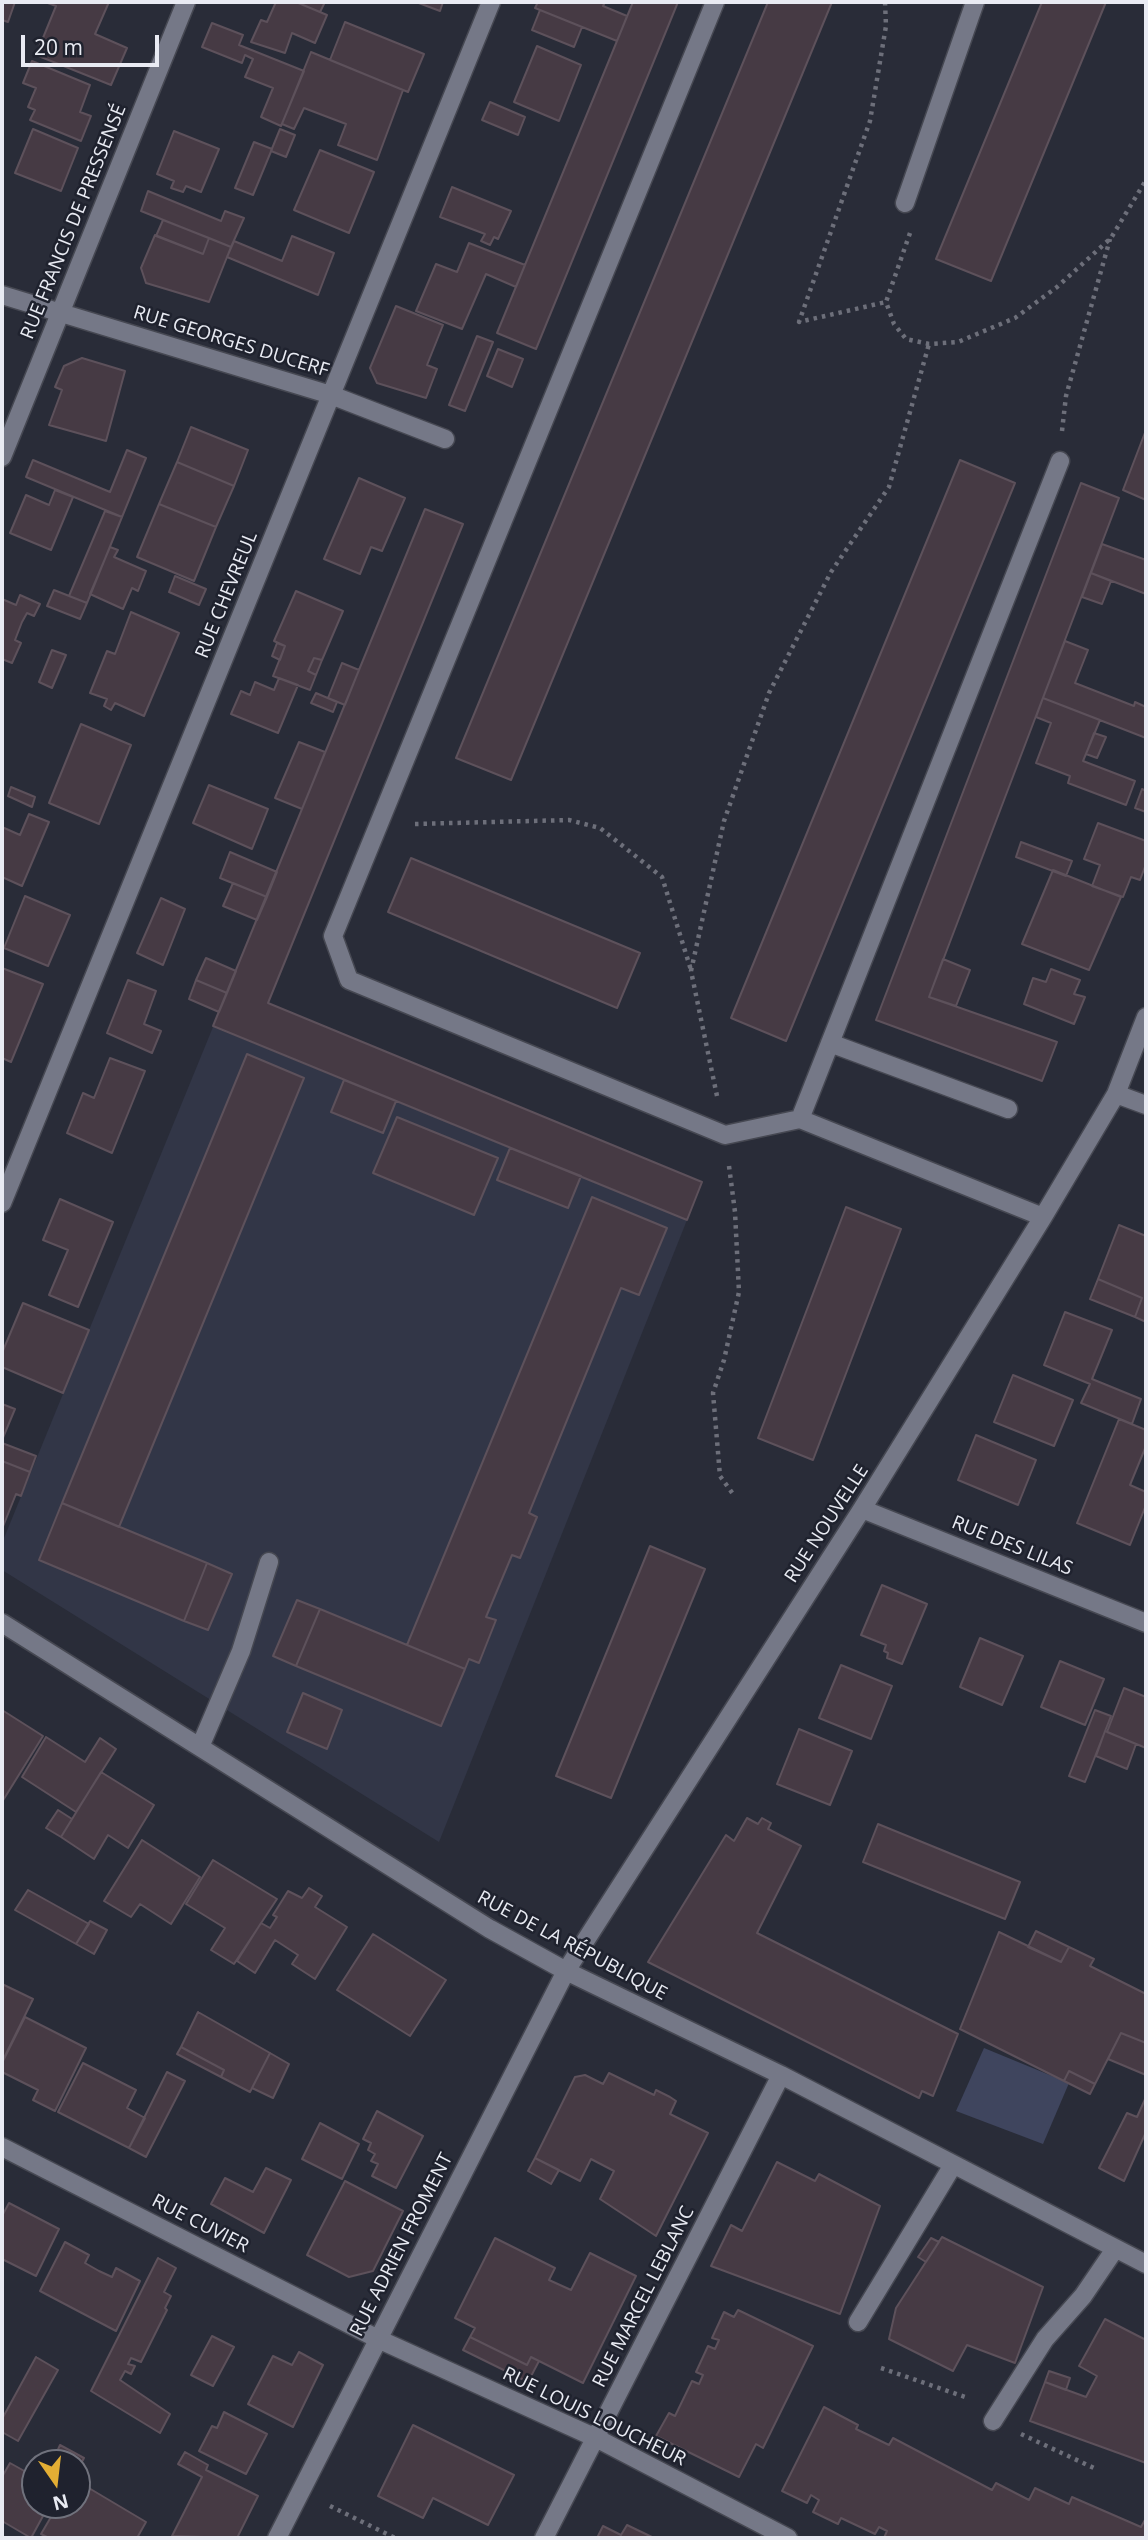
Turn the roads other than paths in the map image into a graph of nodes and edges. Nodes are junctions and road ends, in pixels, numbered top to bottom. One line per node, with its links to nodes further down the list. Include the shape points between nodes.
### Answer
1 (186, 2): 7 (street, RUE FRANCIS DE PRESSENSÉ)
2 (491, 2): 8 (street, RUE CHEVREUL)
3 (715, 2): 17 (street, via 333,936 349,980 725,1135)
4 (975, 2): 5 (street)
5 (905, 203)
6 (2, 295): 7 (street, RUE GEORGES DUCERF)
7 (60, 312): 8 (street, RUE GEORGES DUCERF); 10 (street, RUE FRANCIS DE PRESSENSÉ)
8 (331, 395): 9 (street, RUE GEORGES DUCERF); 18 (street, RUE CHEVREUL)
9 (444, 439)
10 (2, 457)
11 (1059, 461): 13 (street)
12 (1146, 1017): 14 (street, RUE NOUVELLE)
13 (830, 1043): 16 (street); 17 (street)
14 (1116, 1094): 15 (street); 19 (street, RUE NOUVELLE)
15 (1146, 1105)
16 (1008, 1110)
17 (800, 1119): 19 (street)
18 (2, 1203)
19 (1043, 1217): 20 (street, RUE NOUVELLE)
20 (863, 1509): 23 (street, RUE DES LILAS); 25 (street, RUE NOUVELLE)
21 (269, 1562): 24 (street, via 241,1651)
22 (2, 1623): 24 (street, RUE DE LA RÉPUBLIQUE)
23 (1146, 1623)
24 (200, 1748): 25 (street, RUE DE LA RÉPUBLIQUE, via 490,1929)
25 (566, 1971): 26 (street, RUE DE LA RÉPUBLIQUE); 32 (street, RUE ADRIEN FROMENT)
26 (781, 2075): 28 (street, RUE DE LA RÉPUBLIQUE); 34 (street, RUE MARCEL LEBLANC)
27 (2, 2147): 32 (street, RUE CUVIER)
28 (953, 2165): 29 (street, RUE DE LA RÉPUBLIQUE); 31 (street)
29 (1115, 2249): 30 (street, RUE DE LA RÉPUBLIQUE); 33 (street, via 1083,2296 1045,2339)
30 (1146, 2264)
31 (858, 2322)
32 (378, 2339): 34 (street, RUE LOUIS LOUCHEUR); 35 (street, RUE ADRIEN FROMENT)
33 (993, 2421)
34 (596, 2438): 36 (street, RUE MARCEL LEBLANC); 37 (street, RUE LOUIS LOUCHEUR)
35 (278, 2538)
36 (544, 2538)
37 (788, 2538)

